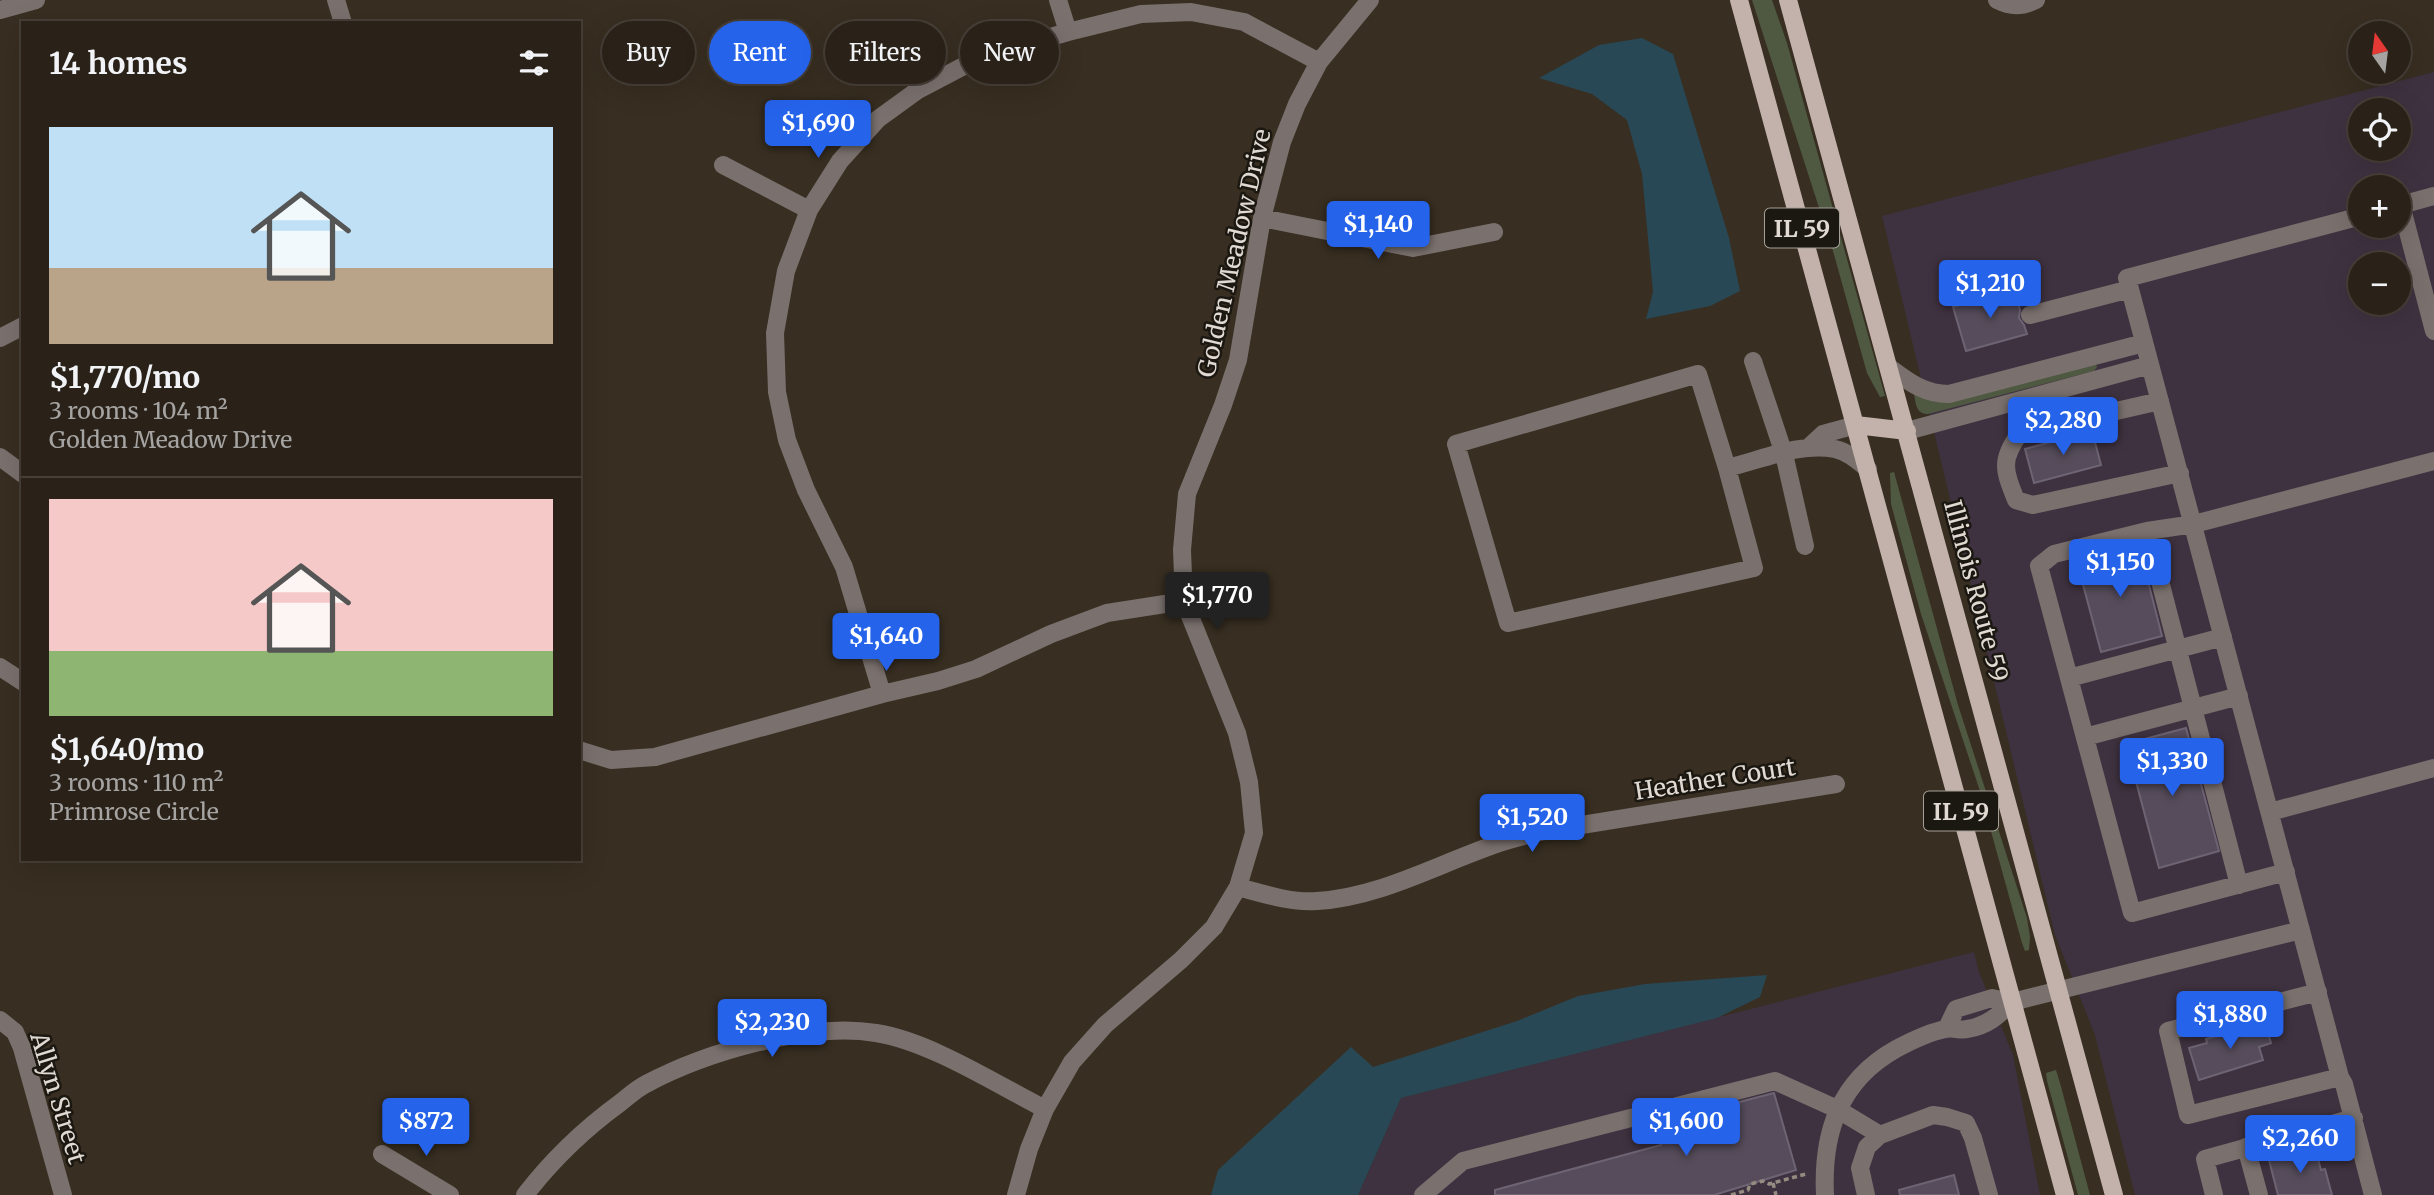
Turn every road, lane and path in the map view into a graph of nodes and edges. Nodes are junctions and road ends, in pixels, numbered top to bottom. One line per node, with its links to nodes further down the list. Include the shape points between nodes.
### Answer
1 (36, 0): 9 (street)
2 (337, 0): 10 (street)
3 (1058, 0): 11 (street)
4 (1370, 0): 12 (street, Golden Meadow Drive)
5 (1739, 0): 31 (main road, IL 59)
6 (1788, 0): 29 (main road, Illinois Route 59 / IL 59)
7 (1997, 0): 8 (street, via 2010,6)
8 (2036, 0)
9 (0, 10)
10 (342, 21)
11 (1068, 32): 12 (street, via 1141,14 1191,12 1244,23); 16 (street, via 979,58 918,90 878,119 840,161)
12 (1319, 62): 17 (street, Golden Meadow Drive, via 1282,142)
13 (723, 164): 16 (street)
14 (2434, 196): 15 (street)
15 (2411, 202)
16 (808, 210): 50 (street, via 786,271 775,333 778,392 787,440 844,567)
17 (1262, 218): 19 (street, via 1413,248); 44 (street, Golden Meadow Drive, via 1238,360 1187,494 1181,550)
18 (2348, 219): 21 (street, via 2127,278)
19 (1494, 232)
20 (2409, 238): 24 (street)
21 (2130, 289): 22 (street); 26 (street)
22 (2030, 316)
23 (21, 327): 25 (street)
24 (2434, 331)
25 (0, 338)
26 (2144, 343): 28 (street); 29 (street, via 1949,394 1922,390)
27 (1753, 361): 34 (street)
28 (2150, 365): 30 (street); 32 (street)
29 (1890, 368): 32 (main road, Illinois Route 59 / IL 59)
30 (2160, 401): 40 (street); 40 (street, via 2020,433 2007,451 2005,472 2016,500 2033,505)
31 (1856, 425): 32 (main road); 33 (street, via 1823,434); 38 (main road, IL 59)
32 (1907, 431): 62 (main road, Illinois Route 59 / IL 59)
33 (1809, 447): 34 (street); 38 (street, via 1836,450)
34 (1784, 454): 37 (street); 43 (street)
35 (0, 457): 39 (street)
36 (2434, 461): 41 (street)
37 (1727, 468): 37 (street, via 1698,374 1457,444 1508,624 1754,568)
38 (1868, 468): 64 (main road, IL 59)
39 (21, 473)
40 (2180, 473): 41 (street)
41 (2193, 524): 42 (street); 45 (street)
42 (2147, 531): 46 (street); 48 (street, via 2054,554 2039,566)
43 (1805, 546)
44 (1184, 601): 50 (street, via 1107,613 976,669); 60 (street, Golden Meadow Drive, via 1237,733 1249,782 1254,832)
45 (2223, 637): 46 (street); 51 (street)
46 (2178, 649): 48 (street); 52 (street)
47 (0, 667): 49 (street)
48 (2069, 678): 53 (street)
49 (21, 681)
50 (881, 694): 54 (street, via 655,757 611,760)
51 (2239, 696): 52 (street); 57 (street)
52 (2193, 708): 53 (street); 59 (street)
53 (2085, 737): 59 (street, via 2132,913)
54 (581, 752)
55 (2434, 768): 57 (street)
56 (1836, 784): 60 (street, Heather Court, via 1538,832 1353,896 1316,901)
57 (2270, 812): 58 (street)
58 (2286, 872): 59 (street); 61 (street)
59 (2239, 885)
60 (1238, 887): 67 (street, Golden Meadow Drive, via 1214,927 1105,1025 1072,1062)
61 (2301, 930): 62 (street); 63 (street)
62 (2059, 991): 64 (street); 86 (main road, Illinois Route 59 / IL 59)
63 (2318, 992): 66 (street); 66 (street, via 2168,1031 2188,1115)
64 (2012, 1002): 68 (street, via 1992,1022 1965,1030 1947,1028 1880,1059 1856,1081); 85 (main road, IL 59)
65 (0, 1020): 75 (street, Allyn Street, via 15,1032 22,1048)
66 (2340, 1077): 69 (street)
67 (1045, 1109): 77 (street, via 925,1047 877,1033 834,1030 777,1037 644,1085 593,1122); 78 (street, Golden Meadow Drive)
68 (1837, 1109): 70 (street); 79 (street, via 1775,1081 1463,1161); 82 (street, via 1824,1164)
69 (2354, 1118): 71 (street); 89 (street)
70 (1880, 1135): 83 (street, via 1867,1147 1860,1168); 84 (street, via 1933,1115 1966,1124)
71 (2246, 1147): 87 (street, via 2205,1159); 88 (street)
72 (382, 1154): 76 (street)
73 (1806, 1174): 74 (path)
74 (1773, 1183): 80 (path, via 1750,1184 1748,1190); 81 (path)
75 (63, 1195)
76 (450, 1195)
77 (524, 1195)
78 (1016, 1195)
79 (1423, 1195)
80 (1731, 1195)
81 (1776, 1195)
82 (1825, 1195)
83 (1866, 1195)
84 (1989, 1195)
85 (2064, 1195)
86 (2114, 1195)
87 (2214, 1195)
88 (2259, 1195)
89 (2373, 1195)

